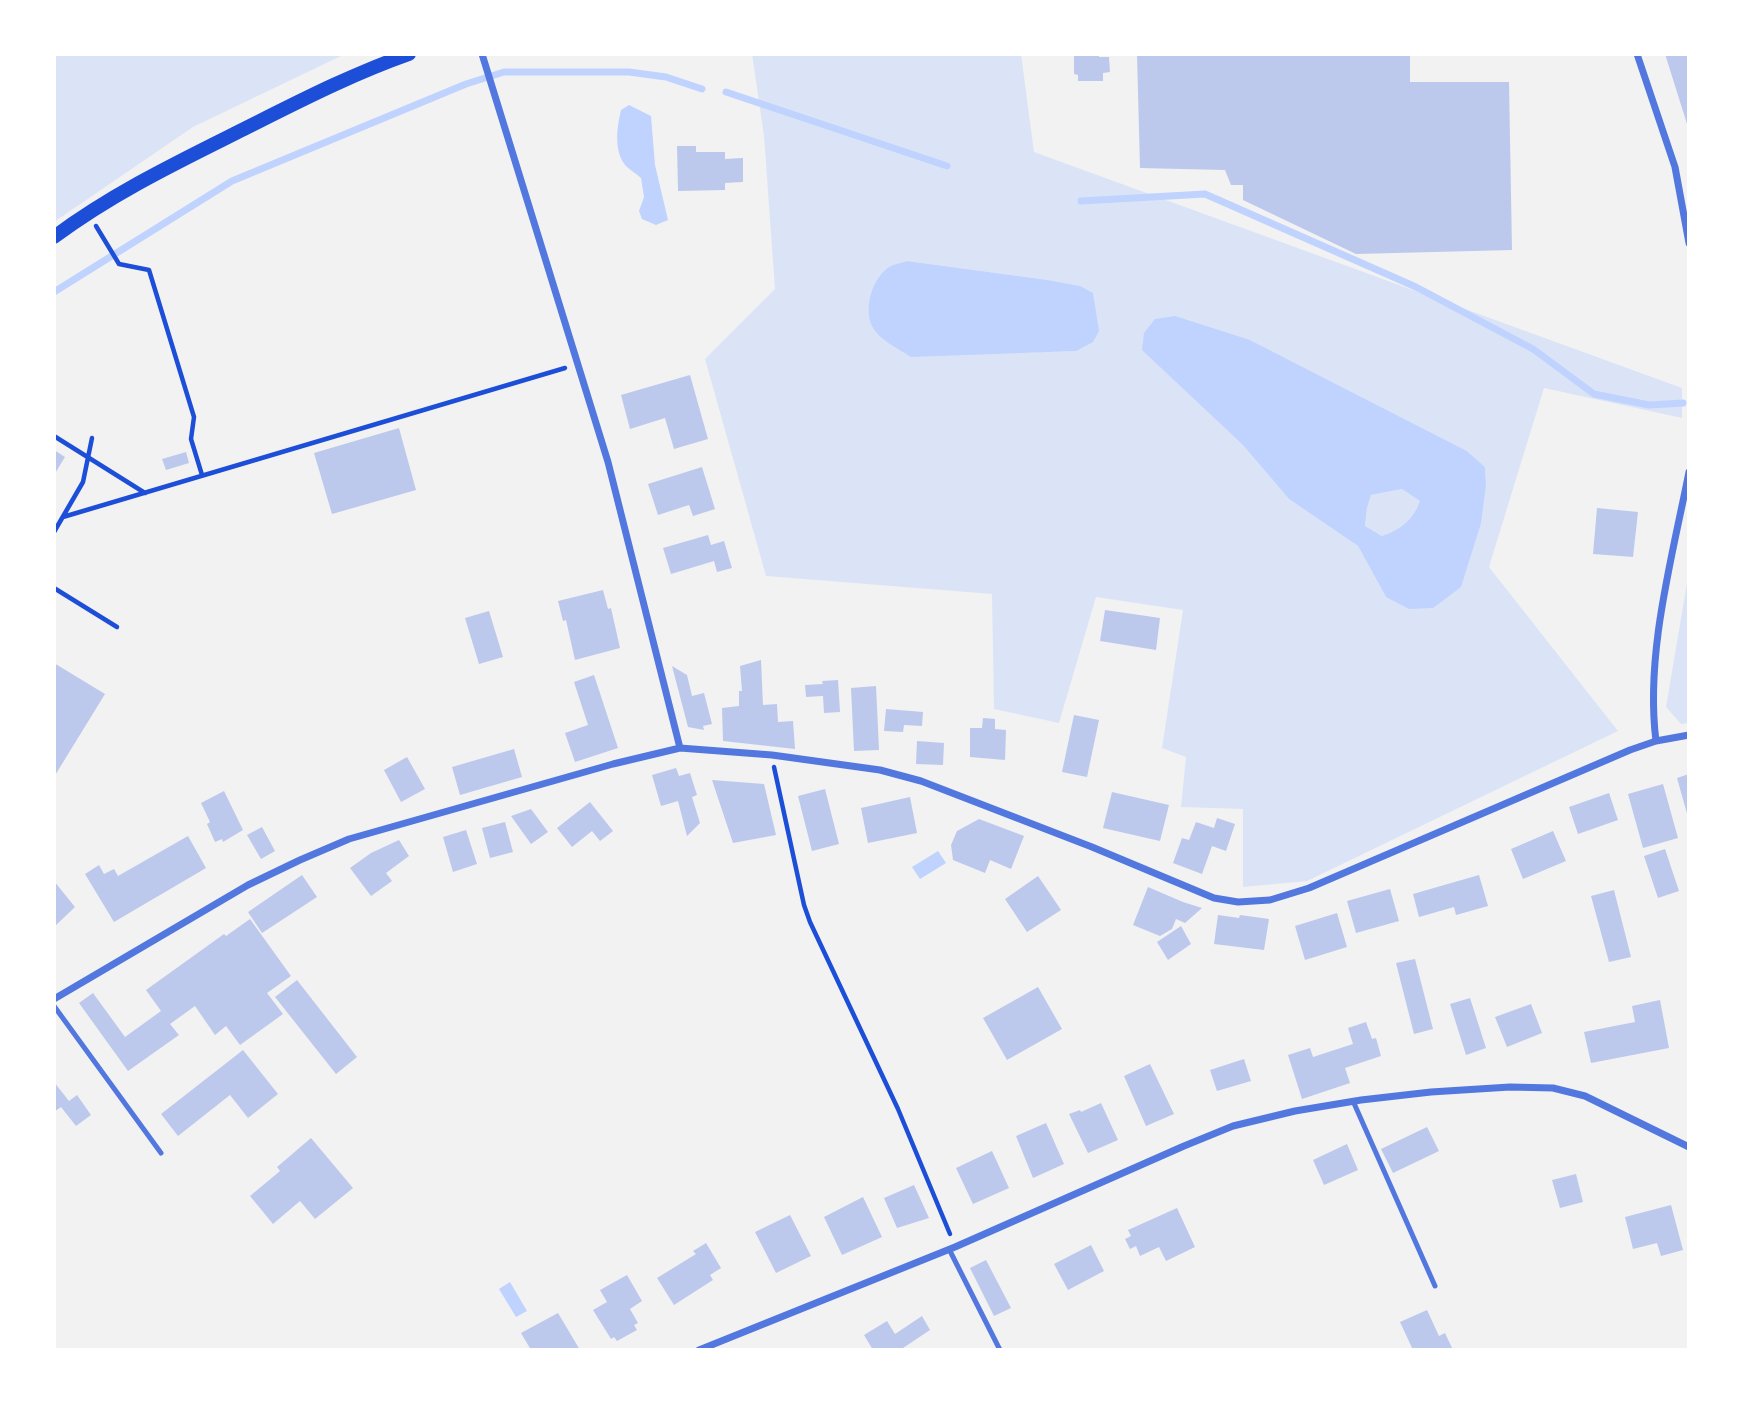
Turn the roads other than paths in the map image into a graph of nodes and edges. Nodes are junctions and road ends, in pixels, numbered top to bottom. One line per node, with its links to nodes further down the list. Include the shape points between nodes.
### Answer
1 (409, 54): 4 (main road, via 344,80 157,172)
2 (1637, 54): 5 (street, via 1675,167)
3 (483, 57): 9 (street, via 608,462)
4 (54, 237)
5 (1689, 243)
6 (1689, 472): 8 (street, via 1655,655 1652,710)
7 (1689, 735): 8 (street)
8 (1656, 741): 9 (street, via 1309,888 1270,900 1238,902 1214,898 921,781 880,770 772,755)
9 (680, 748): 10 (street, via 324,849 248,884)
10 (54, 999)
11 (54, 1006): 14 (lane)
12 (1353, 1101): 13 (street, via 1431,1092 1553,1088 1585,1096); 15 (street, via 1233,1126); 16 (lane)
13 (1689, 1147)
14 (162, 1153)
15 (952, 1248): 17 (street); 18 (lane)
16 (1435, 1286)
17 (699, 1350)
18 (1000, 1350)

